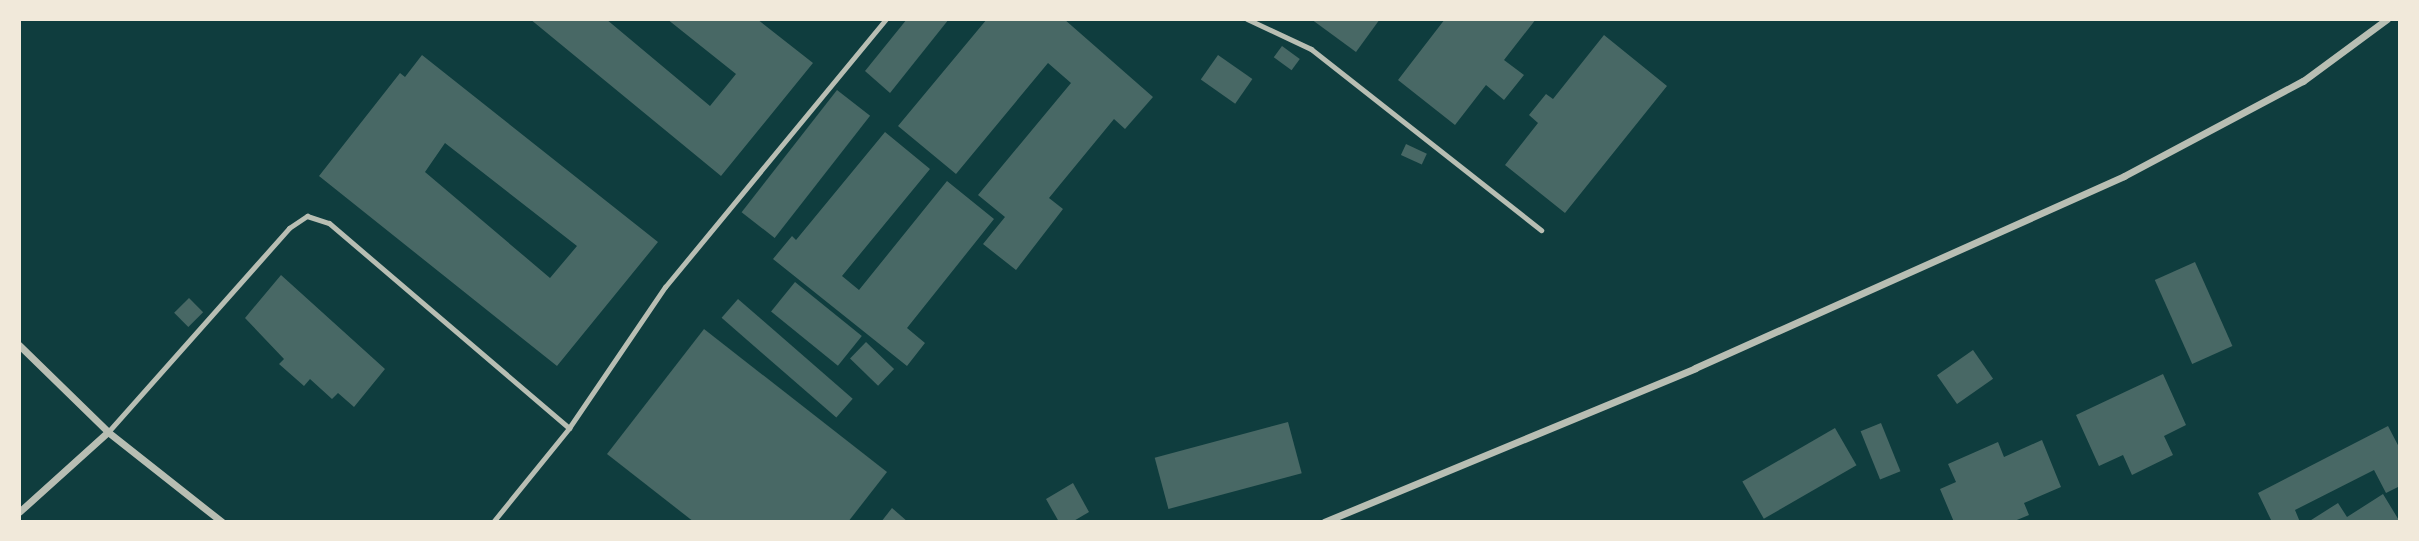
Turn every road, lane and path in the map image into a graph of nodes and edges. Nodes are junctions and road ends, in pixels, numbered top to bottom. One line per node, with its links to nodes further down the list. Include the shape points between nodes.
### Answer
1 (886, 19): 6 (lane, via 665,287)
2 (1247, 19): 4 (lane, via 1311,49)
3 (2387, 19): 11 (street, via 2302,81 2124,176 1695,368)
4 (1541, 230)
5 (19, 345): 7 (street)
6 (569, 428): 7 (lane, via 329,223 307,216 289,228); 10 (lane)
7 (108, 432): 8 (street); 9 (street)
8 (19, 512)
9 (222, 522)
10 (493, 522)
11 (1324, 522)

